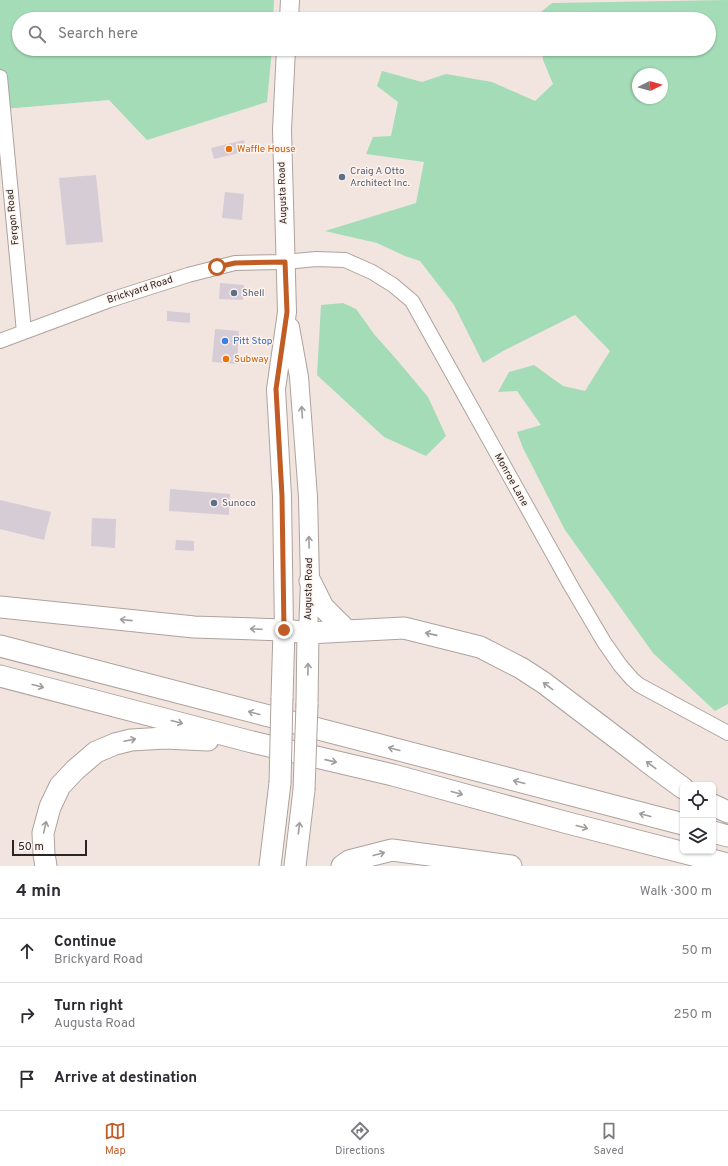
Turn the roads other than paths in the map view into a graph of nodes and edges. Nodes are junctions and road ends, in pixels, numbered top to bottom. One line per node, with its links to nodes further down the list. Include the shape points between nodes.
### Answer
1 (290, 0): 2 (main road)
2 (289, 12)
3 (286, 56): 5 (main road, Augusta Road, via 282,130)
4 (0, 77): 7 (street, Fergon Road)
5 (285, 262): 6 (main road, Augusta Road); 7 (street, Brickyard Road, via 235,263 211,269 110,300); 16 (street, Monroe Lane, via 345,260 372,272 412,301 571,586 620,665 639,685)
6 (287, 312): 9 (main road, Augusta Road, one-way to 6, via 308,497 299,377); 11 (main road, Augusta Road, via 276,389 282,496)
7 (24, 332): 8 (street, Brickyard Road)
8 (0, 341)
9 (310, 581): 12 (highway, via 323,607); 13 (main road, Augusta Road)
10 (0, 607): 11 (highway, one-way to 10, via 194,627)
11 (284, 630): 13 (highway); 24 (highway, Augusta Road, bridge, via 280,783)
12 (347, 631): 13 (highway); 18 (highway, one-way to 12, via 544,683 480,647 404,628)
13 (308, 633): 27 (highway, Augusta Road, one-way to 13, bridge, via 304,790)
14 (0, 646): 21 (highway, one-way to 14)
15 (0, 676): 17 (highway, one-way to 17)
16 (728, 733)
17 (252, 742): 25 (highway, one-way to 25, via 393,776); 26 (highway, one-way to 17, via 43,833 50,807 60,786 96,752 120,743 147,738)
18 (680, 786)
19 (716, 806): 20 (highway)
20 (728, 812)
21 (680, 823)
22 (716, 833): 23 (highway)
23 (728, 836)
24 (268, 860)
25 (728, 864)
26 (46, 866)
27 (295, 866)
28 (342, 866): 29 (highway, one-way to 29, via 349,861 392,850)
29 (511, 866)

